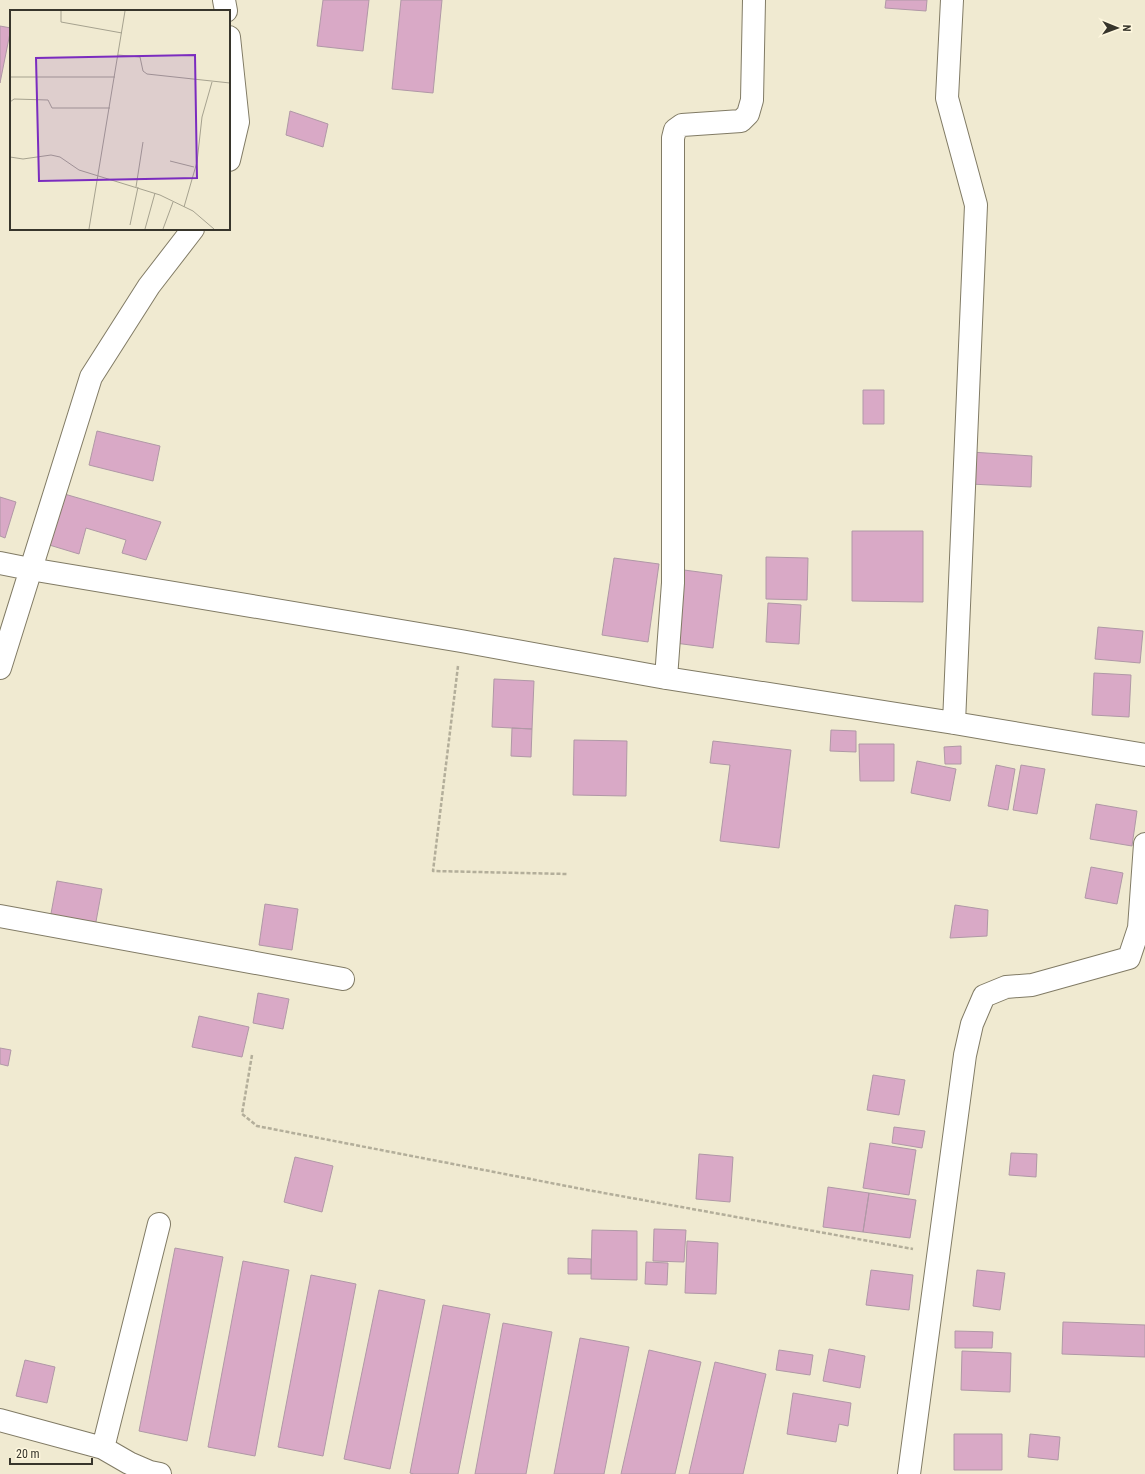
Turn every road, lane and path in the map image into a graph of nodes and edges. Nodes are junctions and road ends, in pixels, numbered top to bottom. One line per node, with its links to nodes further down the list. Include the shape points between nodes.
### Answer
1 (224, 0): 4 (street)
2 (754, 0): 12 (street, via 752,100 748,114 741,121 682,125 675,130 673,138 673,583)
3 (952, 0): 13 (street, via 947,98 976,205)
4 (226, 10)
5 (230, 46): 6 (street, via 238,122)
6 (230, 156)
7 (192, 230): 9 (street, via 149,286 91,377)
8 (0, 563): 9 (street)
9 (30, 569): 10 (street); 11 (street)
10 (461, 641): 12 (street); 16 (path, via 433,871)
11 (0, 668)
12 (666, 678): 13 (street)
13 (954, 723): 14 (street)
14 (1145, 755)
15 (1145, 844): 21 (street, via 1139,928 1129,958 1032,985 1006,987 984,996 972,1024 965,1055)
16 (567, 874)
17 (0, 916): 18 (street)
18 (343, 979)
19 (252, 1055): 21 (path, via 242,1114 257,1126)
20 (159, 1224): 23 (street)
21 (939, 1254): 25 (street)
22 (0, 1420): 23 (street)
23 (103, 1448): 24 (street, via 129,1463)
24 (160, 1474)
25 (909, 1474)

